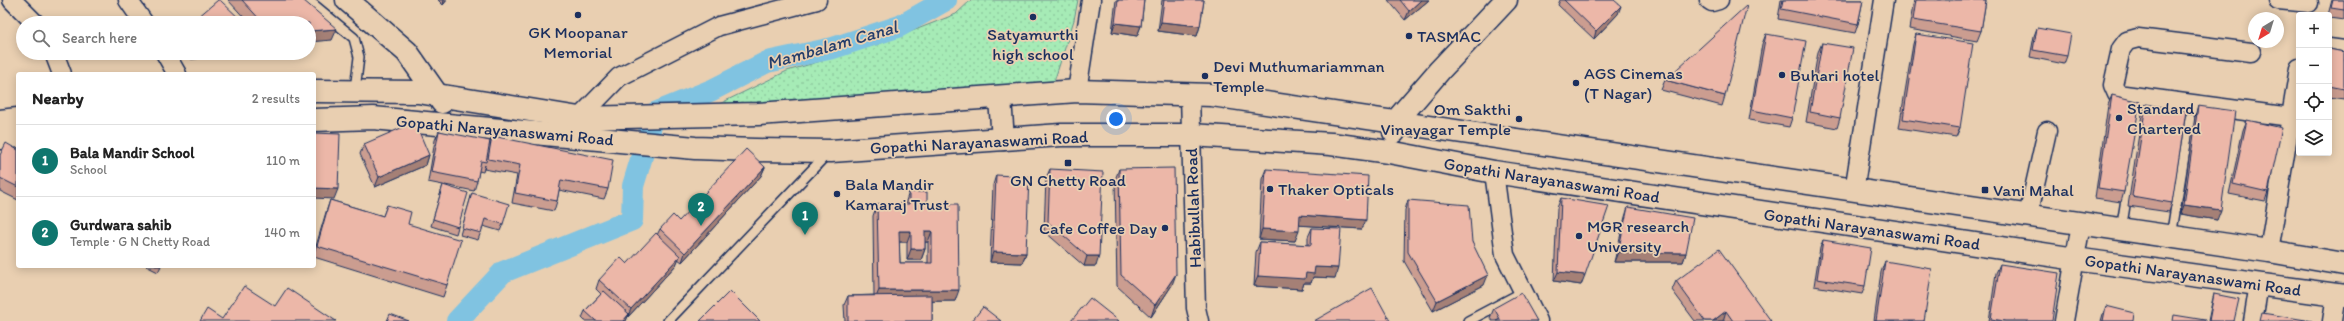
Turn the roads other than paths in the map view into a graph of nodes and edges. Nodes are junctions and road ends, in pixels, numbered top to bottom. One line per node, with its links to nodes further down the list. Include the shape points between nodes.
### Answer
1 (12, 0): 13 (street)
2 (128, 0): 14 (street)
3 (308, 0): 23 (lane, via 354,38 359,57)
4 (347, 0): 26 (main road, via 407,52)
5 (816, 0): 31 (street, via 719,26 619,77)
6 (1091, 0): 25 (street)
7 (1506, 0): 36 (main road, via 1440,70)
8 (1709, 0): 9 (street)
9 (1719, 0)
10 (1884, 0): 46 (street)
11 (2278, 0): 12 (street)
12 (2308, 6)
13 (28, 16)
14 (139, 16)
15 (2332, 48): 16 (street)
16 (2344, 50)
17 (2250, 52): 30 (street, via 2138,38 2127,41 2121,49 2113,85 2117,94)
18 (57, 60): 20 (street)
19 (169, 60): 21 (street)
20 (61, 72)
21 (176, 72)
22 (2296, 84): 30 (street)
23 (355, 90): 24 (main road, Gopathi Narayanaswami Road); 26 (main road, Gopathi Narayanaswami Road)
24 (316, 91)
25 (1077, 92): 27 (main road, Gopathi Narayanaswami Road); 28 (main road, Gopathi Narayanaswami Road)
26 (438, 95): 31 (main road, Gopathi Narayanaswami Road); 37 (main road)
27 (1190, 95): 36 (main road, Gopathi Narayanaswami Road, via 1250,100); 39 (street, Habibullah Road)
28 (1000, 98): 31 (main road, Gopathi Narayanaswami Road, via 758,114); 42 (main road)
29 (2141, 108): 49 (lane)
30 (2291, 117): 51 (street)
31 (579, 118)
32 (16, 119): 35 (main road)
33 (2190, 119): 50 (lane)
34 (316, 120): 37 (main road, Gopathi Narayanaswami Road, via 373,118)
35 (0, 121)
36 (1396, 122): 44 (main road); 46 (main road, Gopathi Narayanaswami Road)
37 (458, 127): 43 (main road, Gopathi Narayanaswami Road, via 695,148)
38 (2047, 131): 47 (street)
39 (1191, 135): 42 (main road, Gopathi Narayanaswami Road, via 1061,135); 44 (main road, Gopathi Narayanaswami Road, via 1331,144); 57 (street, Habibullah Road)
40 (16, 136): 41 (main road)
41 (0, 138)
42 (1003, 139): 43 (main road, Gopathi Narayanaswami Road)
43 (831, 151): 58 (lane)
44 (1389, 152): 45 (main road, Gopathi Narayanaswami Road)
45 (1494, 172): 52 (main road, Gopathi Narayanaswami Road); 55 (street, via 1505,255)
46 (1854, 191): 47 (main road, Gopathi Narayanaswami Road)
47 (2028, 216): 48 (main road, Gopathi Narayanaswami Road)
48 (2081, 224): 49 (main road, Gopathi Narayanaswami Road); 52 (street)
49 (2121, 230): 50 (main road, Gopathi Narayanaswami Road)
50 (2171, 237): 51 (main road, Gopathi Narayanaswami Road)
51 (2269, 252): 53 (main road, Gopathi Narayanaswami Road)
52 (2074, 259): 54 (main road, Gopathi Narayanaswami Road); 61 (street)
53 (2344, 264)
54 (2259, 284): 56 (main road, Gopathi Narayanaswami Road); 62 (street)
55 (1523, 292): 59 (lane); 60 (street)
56 (2340, 295): 63 (street)
57 (1194, 317)
58 (668, 321)
59 (1468, 321)
60 (1538, 321)
61 (2064, 321)
62 (2253, 321)
63 (2332, 321)

